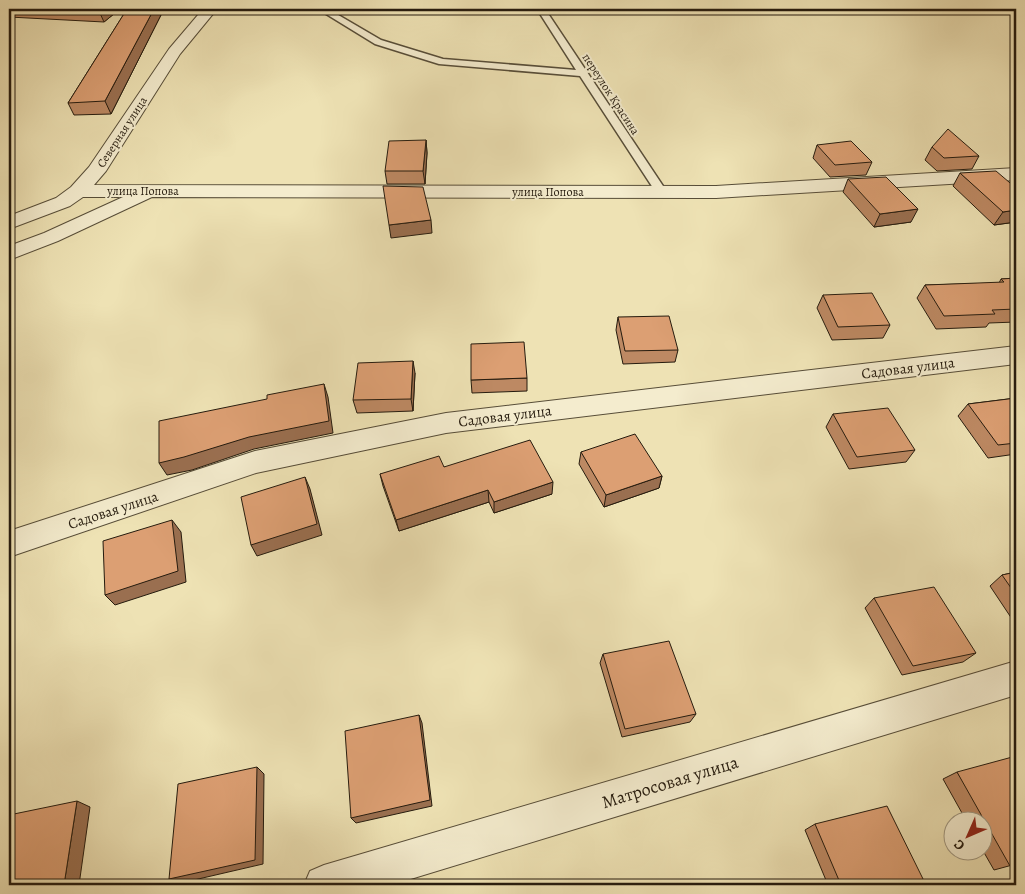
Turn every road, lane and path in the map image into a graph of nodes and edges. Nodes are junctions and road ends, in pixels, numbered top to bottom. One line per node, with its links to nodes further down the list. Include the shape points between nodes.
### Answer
1 (210, 9): 6 (street, Северная улица, via 174,52 96,171)
2 (322, 9): 4 (lane, via 378,42 442,62)
3 (541, 9): 4 (lane, переулок Красина)
4 (583, 73): 8 (lane, переулок Красина)
5 (1016, 174): 8 (street, улица Попова, via 716,192)
6 (78, 191): 7 (street, улица Попова); 9 (street, Северная улица, via 63,202)
7 (152, 191): 8 (street, улица Попова); 10 (street)
8 (661, 192)
9 (9, 223)
10 (9, 253)
11 (1016, 355): 12 (street, Садовая улица, via 446,423 255,462)
12 (9, 544)
13 (1016, 678): 14 (street, Матросовая улица)
14 (324, 885)

